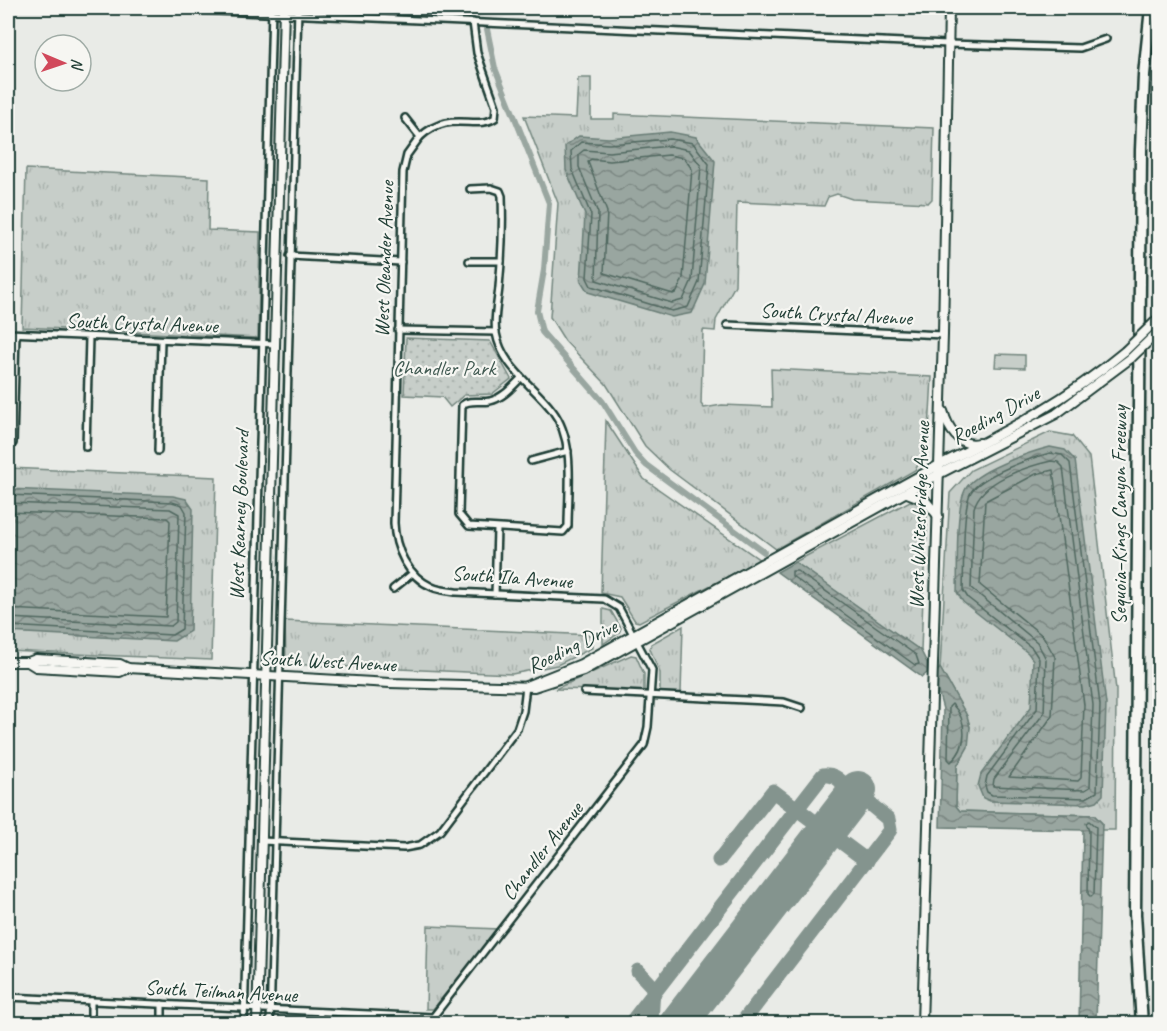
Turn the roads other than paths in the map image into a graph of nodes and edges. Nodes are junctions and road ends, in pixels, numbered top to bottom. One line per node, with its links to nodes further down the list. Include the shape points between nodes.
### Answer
1 (151, 8): 4 (street)
2 (949, 8): 9 (main road, West Whitesbridge Avenue)
3 (1151, 8): 73 (highway, Sequoia–Kings Canyon Freeway, via 1142,108 1139,333 1136,914)
4 (272, 10): 5 (street); 27 (street, West Kearney Boulevard)
5 (284, 10): 6 (street); 28 (main road, West Kearney Boulevard)
6 (298, 11): 7 (street); 13 (street, West Kearney Boulevard)
7 (473, 22): 9 (street); 11 (street, via 477,53 496,107 495,118 487,122 441,123)
8 (1106, 39): 9 (street, via 1080,48)
9 (948, 44): 24 (main road, West Whitesbridge Avenue)
10 (405, 118): 11 (street)
11 (420, 137): 16 (street, West Oleander Avenue, via 405,162)
12 (470, 189): 15 (street, via 500,191)
13 (290, 256): 16 (street); 50 (street, West Kearney Boulevard)
14 (469, 261): 15 (street)
15 (501, 261): 21 (street)
16 (401, 262): 19 (street, West Oleander Avenue)
17 (1160, 317): 31 (main road, Roeding Drive, bridge, via 1125,351 1050,406)
18 (727, 326): 24 (street, South Crystal Avenue)
19 (398, 330): 21 (street); 42 (street, West Oleander Avenue, via 394,523 398,549)
20 (1160, 330): 38 (main road, Roeding Drive, bridge, via 1131,358 1056,414)
21 (496, 332): 29 (street, via 505,356)
22 (8, 333): 23 (street, South Crystal Avenue)
23 (16, 334): 25 (street, South Crystal Avenue); 32 (street)
24 (943, 335): 30 (main road, West Whitesbridge Avenue)
25 (89, 337): 26 (street, South Crystal Avenue); 33 (street)
26 (161, 340): 27 (street, South Crystal Avenue); 34 (street)
27 (262, 344): 28 (street, South Crystal Avenue); 48 (street, West Kearney Boulevard)
28 (275, 344): 49 (main road, West Kearney Boulevard)
29 (521, 378): 35 (street, via 553,411); 41 (street, via 507,393 492,401 462,405 459,514 469,526)
30 (941, 403): 31 (main road, via 948,425 962,441); 37 (main road, West Whitesbridge Avenue)
31 (989, 441): 37 (main road, Roeding Drive)
32 (13, 443)
33 (86, 447)
34 (158, 451)
35 (568, 451): 36 (street); 41 (street, via 568,526 563,532)
36 (531, 461)
37 (939, 465): 38 (main road, West Whitesbridge Avenue); 46 (main road, Roeding Drive)
38 (939, 474): 39 (main road, Roeding Drive); 40 (main road, West Whitesbridge Avenue)
39 (907, 493): 40 (main road, via 926,501); 46 (main road, Roeding Drive)
40 (938, 516): 72 (main road, West Whitesbridge Avenue)
41 (497, 529): 44 (street)
42 (412, 573): 43 (street); 44 (street, South Ila Avenue, via 432,588)
43 (393, 589)
44 (495, 594): 45 (street, South Ila Avenue, via 604,599)
45 (613, 603): 46 (street, Chandler Avenue)
46 (636, 638): 51 (main road, Roeding Drive); 53 (street, Chandler Avenue, via 652,670)
47 (8, 662): 48 (main road, South West Avenue, via 36,659)
48 (253, 675): 49 (main road, South West Avenue); 60 (street, West Kearney Boulevard)
49 (266, 675): 50 (main road, South West Avenue); 55 (main road, West Kearney Boulevard)
50 (279, 676): 51 (main road, South West Avenue); 56 (street, West Kearney Boulevard)
51 (526, 686): 56 (street, via 523,711 512,736 440,831 428,841 404,848)
52 (584, 692): 53 (street)
53 (650, 695): 54 (street, via 784,702); 64 (street, Chandler Avenue, via 647,733 641,749)
54 (802, 708)
55 (262, 841): 56 (street); 61 (main road, West Kearney Boulevard)
56 (275, 842): 62 (street, West Kearney Boulevard)
57 (8, 997): 58 (street, South Teilman Avenue); 65 (street)
58 (92, 1001): 59 (street, South Teilman Avenue); 66 (street)
59 (162, 1004): 60 (street, South Teilman Avenue); 67 (street)
60 (244, 1008): 61 (street, South Teilman Avenue); 68 (street, West Kearney Boulevard)
61 (257, 1009): 62 (street, South Teilman Avenue); 69 (main road, West Kearney Boulevard)
62 (270, 1010): 63 (street, South Teilman Avenue); 70 (street, West Kearney Boulevard)
63 (320, 1012): 64 (street, South Teilman Avenue); 71 (street)
64 (434, 1017)
65 (8, 1023)
66 (91, 1023)
67 (162, 1023)
68 (244, 1023)
69 (257, 1023)
70 (270, 1023)
71 (319, 1023)
72 (922, 1023)
73 (1142, 1023)

